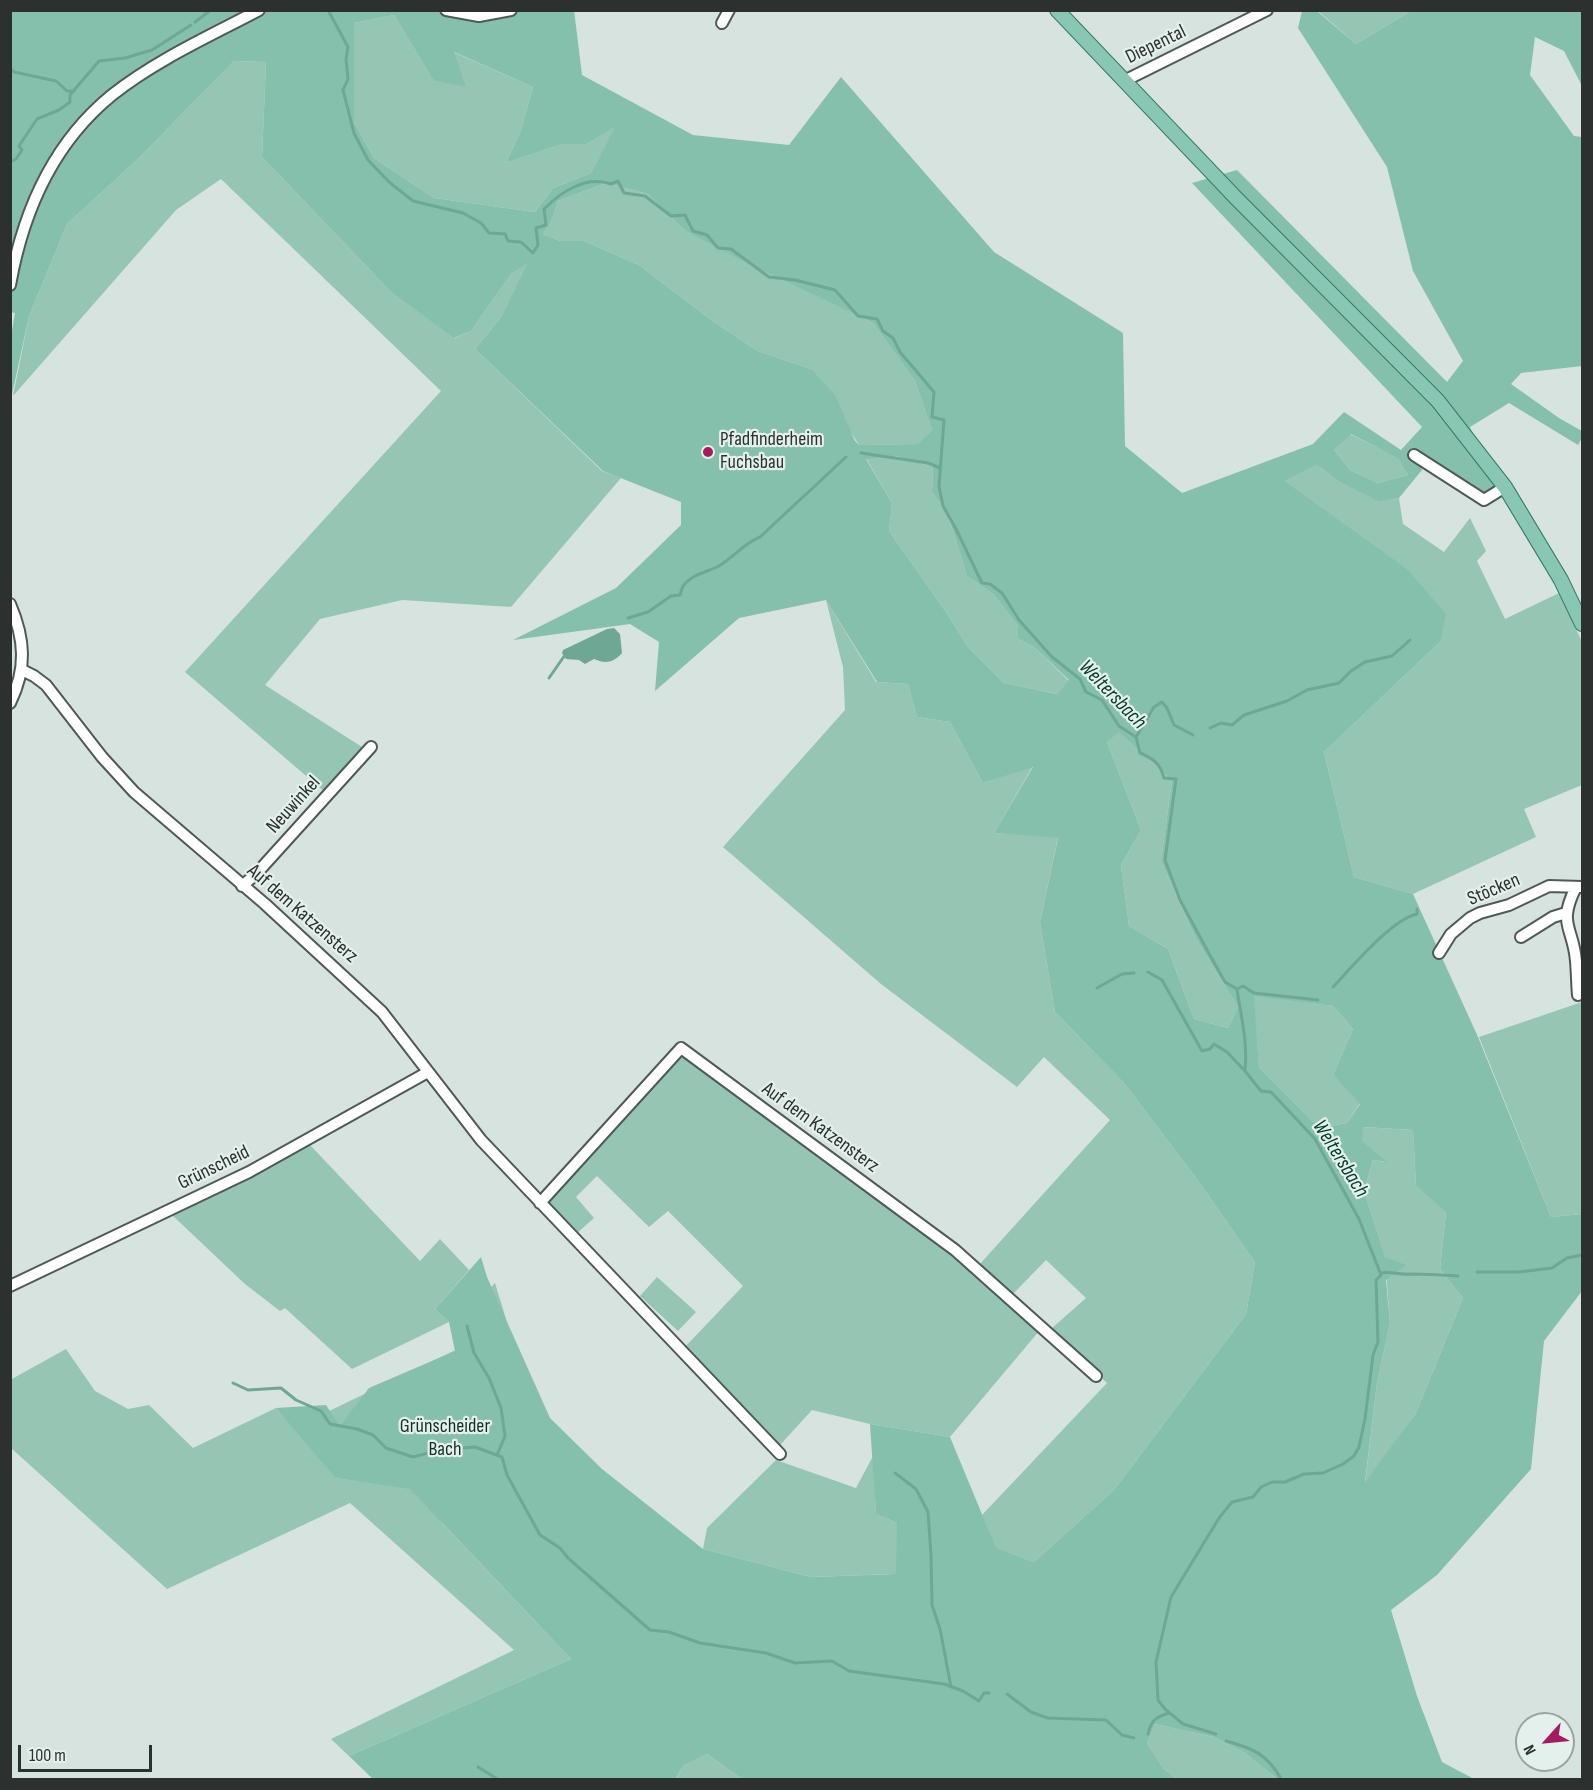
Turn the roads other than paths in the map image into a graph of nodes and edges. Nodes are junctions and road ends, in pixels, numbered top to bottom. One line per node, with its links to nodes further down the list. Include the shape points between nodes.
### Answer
1 (260, 10): 9 (street, via 157,65 112,95 86,119 39,187 23,230)
2 (447, 10): 3 (street, via 479,15)
3 (511, 10)
4 (729, 10): 7 (street)
5 (1057, 10): 8 (main road)
6 (1267, 10): 8 (street, Diepental)
7 (722, 23)
8 (1126, 80): 11 (main road, via 1236,198 1438,401)
9 (10, 285)
10 (1414, 456): 11 (street, via 1484,500)
11 (1505, 488): 13 (main road, via 1556,571)
12 (10, 604): 14 (street, via 22,635)
13 (1582, 624)
14 (22, 670): 15 (street); 17 (street, Auf dem Katzensterz, via 46,685 134,792)
15 (10, 703)
16 (371, 747): 17 (street, Neuwinkel)
17 (242, 886): 23 (street, Auf dem Katzensterz, via 382,1012)
18 (1579, 887): 19 (street, Stöcken); 21 (street, Stöcken, via 1549,886 1509,905 1480,913 1451,934)
19 (1566, 913): 20 (street); 22 (street, via 1576,960)
20 (1521, 937)
21 (1439, 953)
22 (1578, 995)
23 (428, 1072): 24 (street, Auf dem Katzensterz, via 481,1140); 25 (street, Grünscheid, via 258,1167)
24 (540, 1203): 26 (street, Auf dem Katzensterz, via 681,1048 955,1250); 27 (street, Auf dem Katzensterz)
25 (10, 1286)
26 (1096, 1376)
27 (780, 1454)

